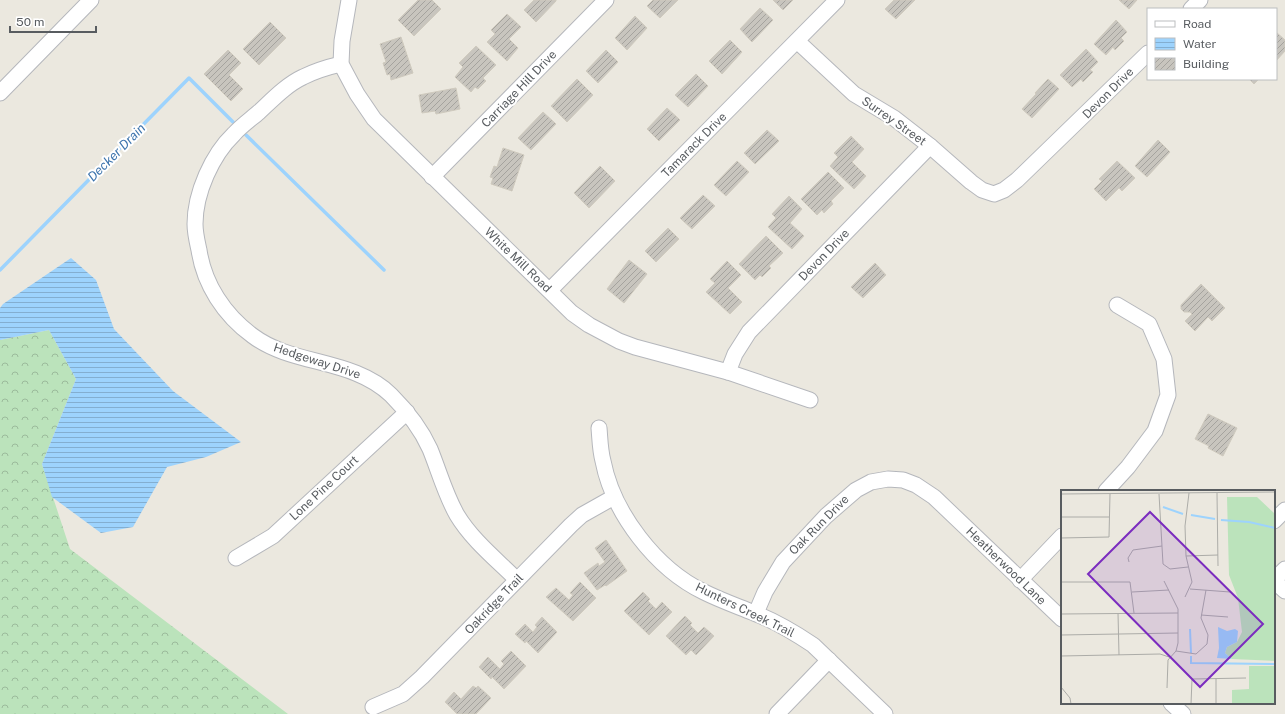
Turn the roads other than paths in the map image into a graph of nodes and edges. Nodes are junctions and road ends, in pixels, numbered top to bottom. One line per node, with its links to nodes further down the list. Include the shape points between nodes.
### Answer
1 (349, 0): 9 (street)
2 (606, 0): 12 (street, Carriage Hill Drive)
3 (837, 0): 7 (street, Tamarack Drive)
4 (1200, 0): 6 (street)
5 (91, 1): 10 (street)
6 (1192, 8)
7 (797, 41): 11 (street, Surrey Street, via 854,94 894,118); 14 (street, Tamarack Drive)
8 (1147, 54): 13 (street, Devon Drive, via 1016,180)
9 (341, 64): 12 (street, White Mill Road, via 374,119); 18 (street, Hedgeway Drive, via 294,82 233,134 211,164 197,206 195,224 201,262 215,296 239,325 254,337 279,350 368,377)
10 (0, 93)
11 (930, 146): 13 (street, Surrey Street, via 971,182 982,190); 16 (street, Devon Drive, via 749,332 734,354)
12 (432, 177): 14 (street, White Mill Road)
13 (994, 194)
14 (550, 290): 16 (street, White Mill Road, via 572,313 619,341 650,352)
15 (1117, 305): 20 (street, via 1149,324 1164,359 1168,395 1155,431)
16 (728, 372): 17 (street, White Mill Road)
17 (810, 400)
18 (407, 412): 26 (street, Lone Pine Court, via 273,536); 29 (street, Hedgeway Drive, via 430,450 457,514 475,538)
19 (599, 428): 21 (street, Hunters Creek Trail, via 603,462)
20 (1107, 490)
21 (614, 498): 29 (street, Oakridge Trail, via 582,515); 33 (street, Hunters Creek Trail, via 646,546 671,571 703,592)
22 (1285, 510): 24 (street)
23 (950, 512): 30 (street, Heatherwood Lane); 33 (street, Oak Run Drive, via 922,488 903,480 888,479 866,484 846,497 783,562 765,592)
24 (1275, 521)
25 (1061, 537): 30 (street)
26 (236, 558)
27 (1285, 569): 28 (street)
28 (1275, 579)
29 (518, 580): 37 (street, Oakridge Trail, via 422,677 402,694)
30 (1020, 580): 34 (street, Heatherwood Lane)
31 (1275, 581): 32 (street)
32 (1285, 591)
33 (756, 614): 35 (street, Hunters Creek Trail, via 801,637)
34 (1061, 618)
35 (829, 660): 38 (street); 39 (street, Hunters Creek Trail)
36 (1172, 704): 40 (street)
37 (373, 707)
38 (777, 714)
39 (885, 714)
40 (1182, 714)

